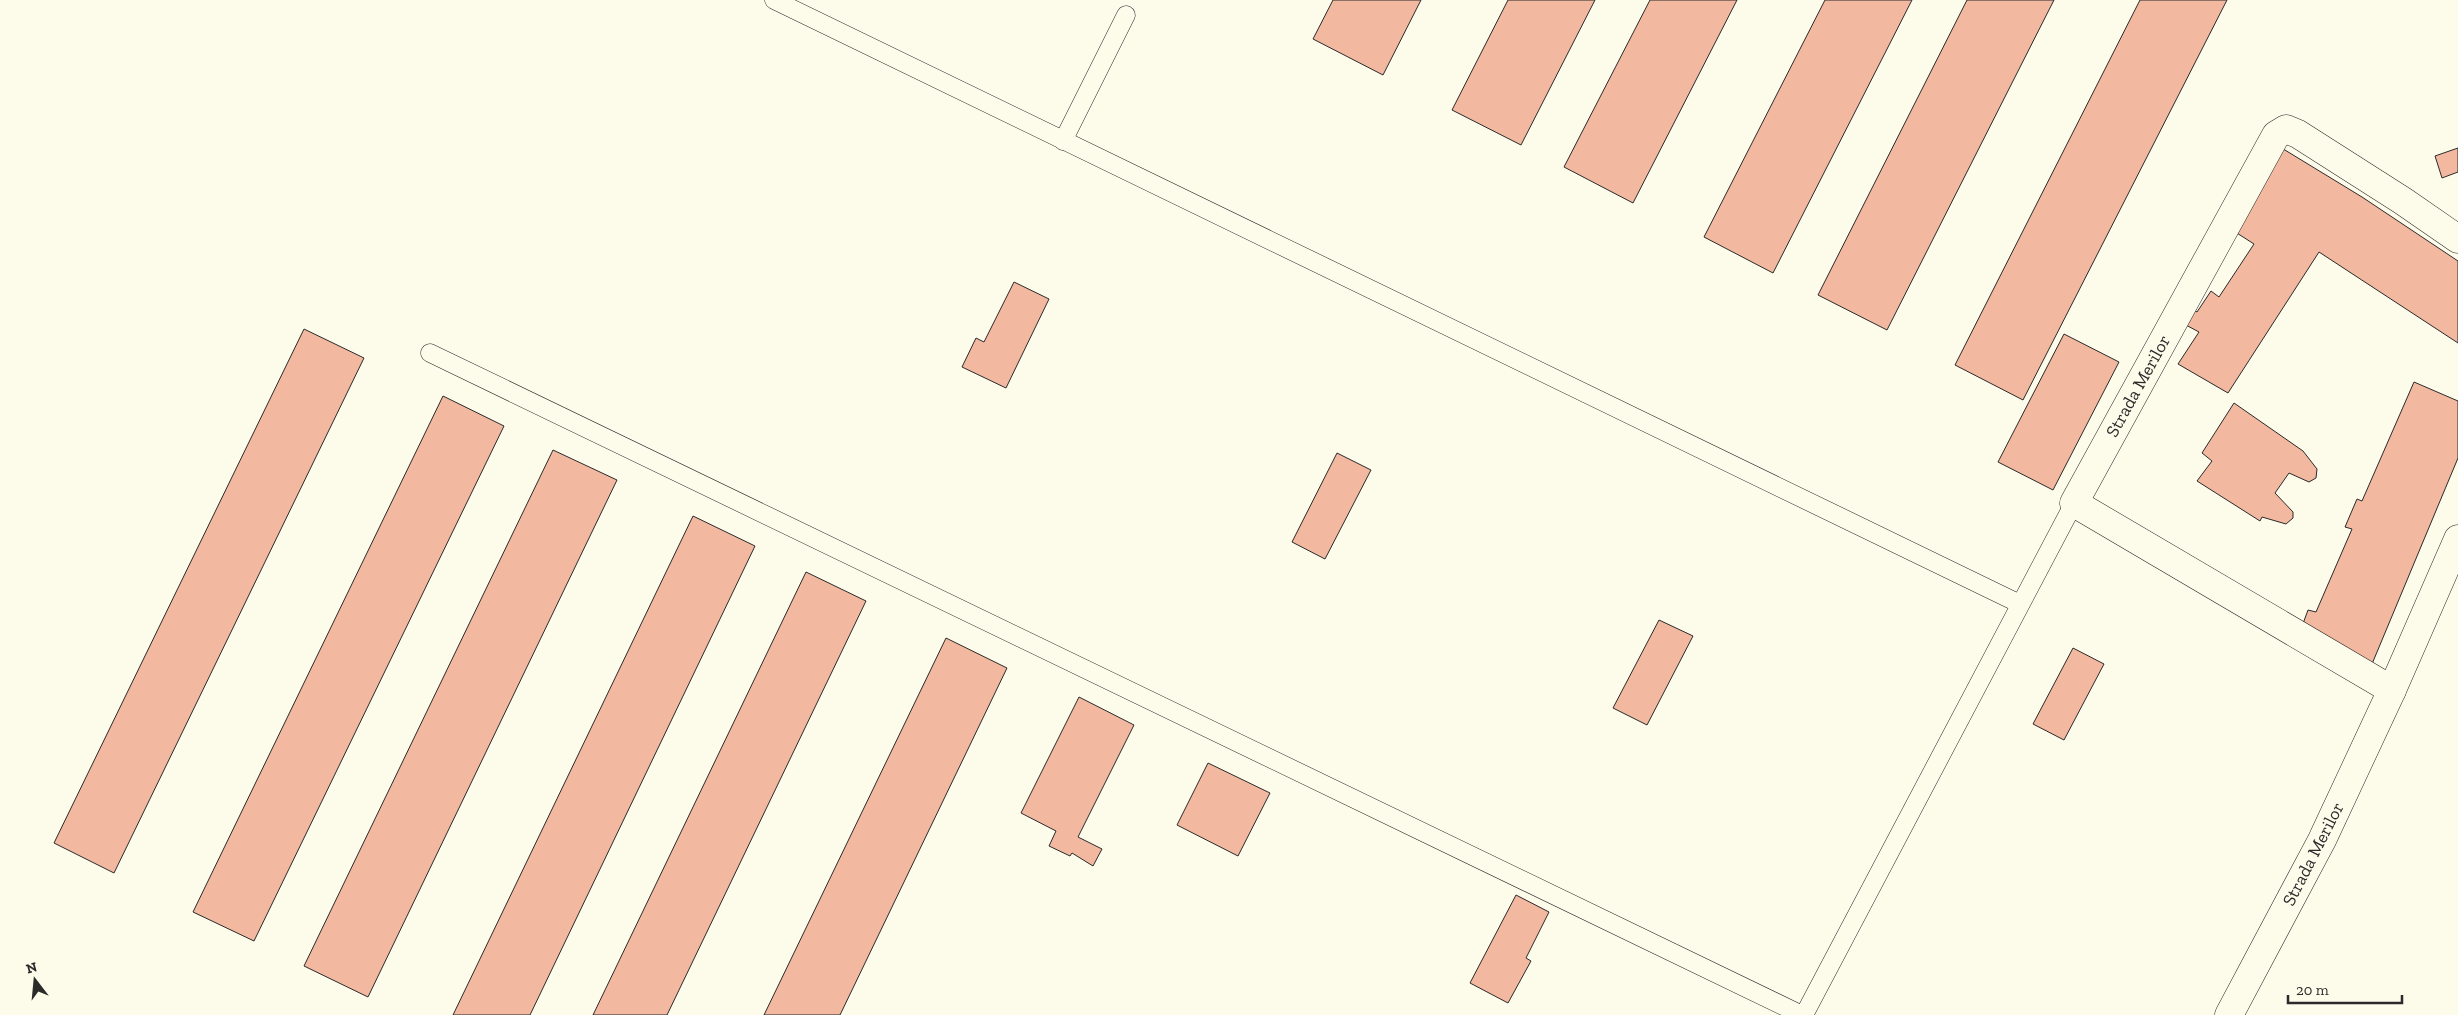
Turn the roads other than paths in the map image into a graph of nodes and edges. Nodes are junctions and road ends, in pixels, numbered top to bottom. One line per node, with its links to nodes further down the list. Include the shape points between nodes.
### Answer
1 (774, 0): 3 (lane)
2 (1126, 15): 3 (lane)
3 (1064, 140): 8 (lane)
4 (2458, 239): 6 (street, Strada Merilor, via 2298,134 2286,129 2276,135)
5 (430, 353): 10 (lane)
6 (2074, 503): 8 (lane); 9 (street)
7 (2458, 539): 9 (street, Strada Merilor)
8 (2020, 604): 10 (lane)
9 (2392, 690): 11 (street, Strada Merilor, via 2322,840)
10 (1803, 1015)
11 (2229, 1015)

